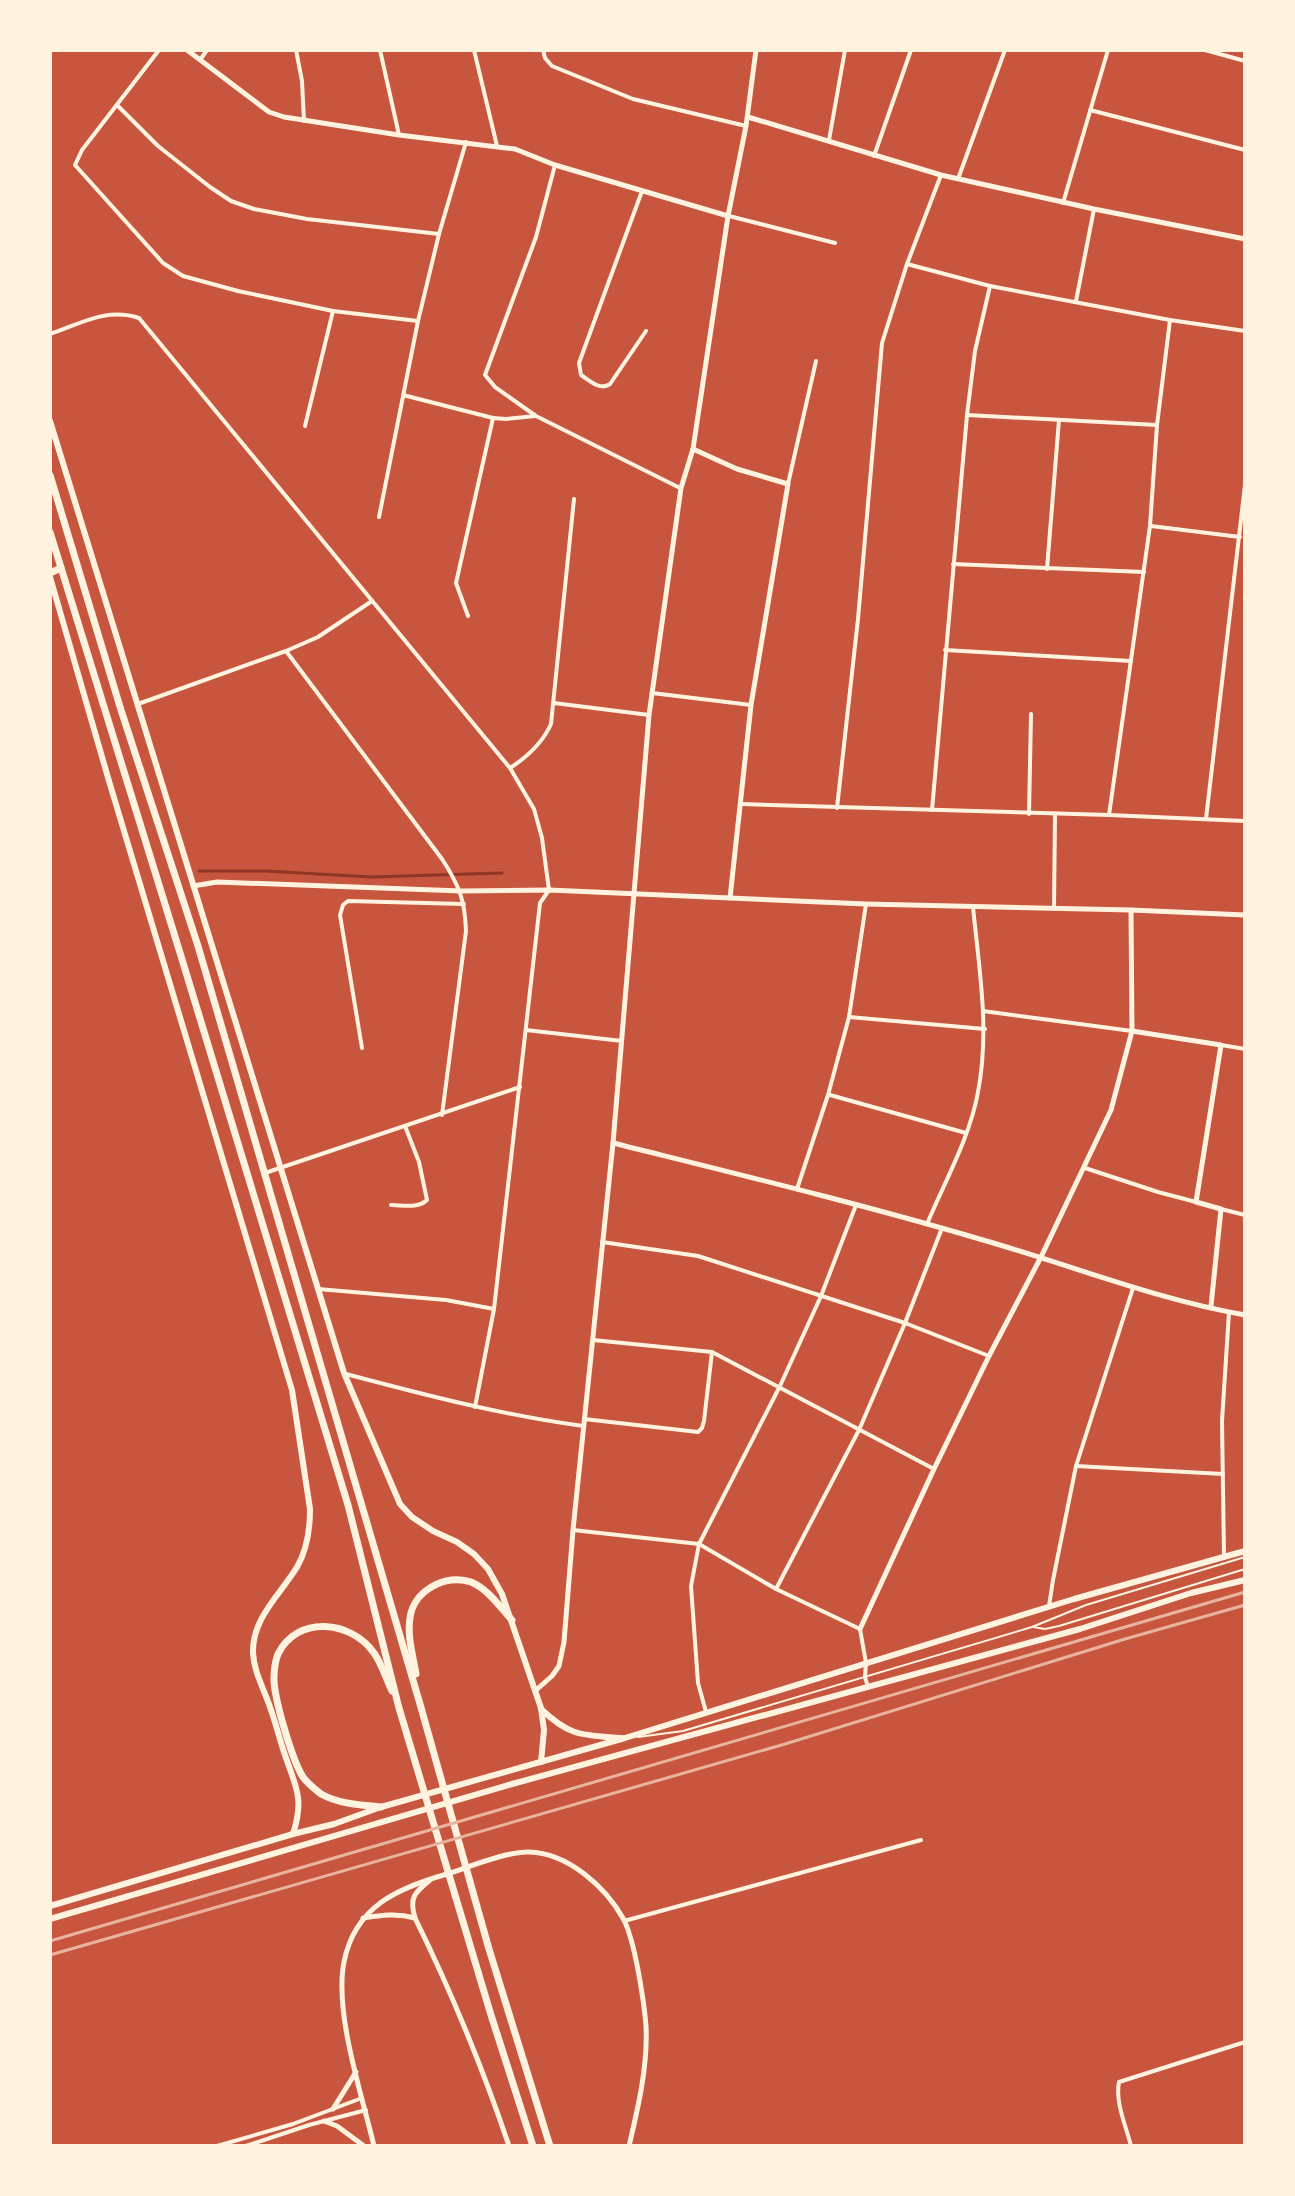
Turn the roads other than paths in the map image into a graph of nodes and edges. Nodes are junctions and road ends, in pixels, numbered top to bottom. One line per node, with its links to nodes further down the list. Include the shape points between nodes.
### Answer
1 (159, 50): 16 (street)
2 (187, 50): 14 (street)
3 (207, 50): 14 (street)
4 (296, 50): 19 (street)
5 (380, 50): 21 (street)
6 (474, 50): 24 (street)
7 (543, 50): 20 (street, via 552,66 633,99)
8 (756, 50): 18 (street)
9 (845, 50): 22 (street)
10 (911, 50): 26 (street)
11 (1005, 50): 29 (street)
12 (1108, 50): 17 (street)
13 (1205, 50): 15 (street)
14 (200, 60): 19 (street, via 269,112)
15 (1245, 61)
16 (117, 105): 34 (street, via 158,146 231,201 307,219); 40 (street, via 75,165 163,263 183,276)
17 (1090, 110): 25 (street); 31 (street)
18 (748, 117): 20 (street); 22 (street)
19 (304, 121): 21 (street)
20 (746, 126): 33 (street)
21 (399, 135): 23 (street)
22 (829, 140): 26 (street)
23 (466, 142): 24 (street); 34 (street)
24 (497, 146): 27 (street)
25 (1245, 150)
26 (874, 156): 28 (street)
27 (555, 165): 30 (street); 49 (street, via 536,237 485,371 495,387)
28 (941, 175): 29 (street); 37 (street)
29 (958, 179): 31 (street)
30 (642, 191): 33 (street); 43 (street, via 579,363 581,375 600,387 610,384)
31 (1063, 203): 32 (street)
32 (1094, 209): 35 (street); 39 (street)
33 (728, 216): 36 (street); 55 (street)
34 (439, 234): 42 (street)
35 (1245, 239)
36 (835, 243)
37 (907, 264): 38 (street); 83 (street, via 882,343)
38 (990, 286): 39 (street); 48 (street)
39 (1076, 302): 41 (street)
40 (333, 311): 42 (street); 54 (street)
41 (1170, 320): 44 (street); 53 (street)
42 (418, 321): 47 (street)
43 (646, 331)
44 (1245, 331)
45 (50, 334): 70 (street, via 111,313 139,318)
46 (816, 361): 57 (street)
47 (403, 395): 50 (street); 61 (street)
48 (967, 415): 51 (street); 65 (street)
49 (536, 416): 50 (street); 59 (street)
50 (493, 418): 71 (street, via 456,583)
51 (1059, 420): 53 (street); 67 (street)
52 (50, 421): 77 (main road)
53 (1157, 425): 62 (street)
54 (305, 426)
55 (693, 449): 57 (street); 59 (street)
56 (50, 475): 118 (highway)
57 (788, 484): 78 (street)
58 (1245, 485): 64 (street)
59 (681, 488): 75 (street)
60 (574, 499): 76 (street)
61 (379, 517)
62 (1150, 526): 64 (street); 68 (street)
63 (50, 532): 66 (highway)
64 (1240, 537): 88 (street)
65 (953, 564): 67 (street); 72 (street)
66 (61, 568): 69 (highway); 165 (highway, via 348,1505)
67 (1047, 569): 68 (street)
68 (1144, 572): 74 (street)
69 (50, 575): 171 (main road, via 292,1390 310,1525 297,1566 263,1615 253,1654 297,1786)
70 (372, 601): 73 (street); 81 (street)
71 (468, 616)
72 (945, 650): 74 (street); 84 (street)
73 (286, 651): 77 (street); 92 (street)
74 (1131, 661): 87 (street)
75 (652, 693): 78 (street); 80 (street)
76 (554, 703): 80 (street); 81 (street, via 546,735)
77 (138, 704): 90 (main road)
78 (751, 705): 82 (street)
79 (1031, 714): 85 (street)
80 (649, 715): 93 (street)
81 (510, 768): 91 (street, via 534,809)
82 (741, 804): 83 (street); 94 (street)
83 (837, 808): 84 (street)
84 (932, 810): 85 (street)
85 (1029, 814): 86 (street)
86 (1055, 815): 87 (street); 98 (street)
87 (1109, 815): 88 (street)
88 (1206, 819): 89 (street)
89 (1245, 821)
90 (193, 886): 92 (street, via 217,882); 116 (main road)
91 (549, 890): 92 (street); 93 (street); 104 (street, via 540,903)
92 (461, 891): 95 (street)
93 (635, 894): 94 (street); 106 (street)
94 (730, 898): 96 (street)
95 (464, 904): 108 (street, via 343,905 340,915); 112 (street, via 466,931)
96 (866, 904): 97 (street); 102 (street)
97 (973, 907): 98 (street); 101 (street)
98 (1054, 908): 99 (street)
99 (1131, 910): 100 (street); 105 (street)
100 (1245, 915)
101 (983, 1011): 103 (street); 105 (street)
102 (849, 1017): 103 (street); 111 (street)
103 (985, 1029): 114 (street, via 978,1092)
104 (526, 1030): 106 (street); 110 (street)
105 (1132, 1031): 107 (street); 117 (street, via 1111,1110)
106 (622, 1041): 115 (street)
107 (1221, 1045): 109 (street); 120 (street)
108 (362, 1048)
109 (1245, 1049)
110 (520, 1087): 112 (street); 133 (street)
111 (828, 1095): 114 (street); 119 (street)
112 (442, 1115): 113 (street)
113 (405, 1126): 116 (street); 121 (street, via 427,1200 416,1206)
114 (966, 1133): 125 (street)
115 (613, 1143): 119 (street); 127 (street)
116 (279, 1168): 118 (street); 129 (main road)
117 (1085, 1168): 120 (street); 128 (street)
118 (265, 1173): 164 (highway)
119 (797, 1189): 122 (street)
120 (1196, 1202): 123 (street)
121 (391, 1205)
122 (856, 1205): 125 (street); 131 (street)
123 (1221, 1209): 124 (street); 132 (street)
124 (1245, 1215)
125 (927, 1224): 126 (street)
126 (942, 1228): 128 (street); 136 (street)
127 (602, 1242): 131 (street, via 698,1256); 137 (street)
128 (1041, 1257): 130 (street); 139 (street)
129 (317, 1288): 133 (street); 140 (main road)
130 (1133, 1288): 132 (street); 145 (street)
131 (821, 1296): 136 (street); 141 (street)
132 (1211, 1306): 134 (street)
133 (494, 1309): 142 (street)
134 (1229, 1312): 135 (street); 147 (street)
135 (1245, 1315)
136 (905, 1323): 139 (street); 144 (street)
137 (593, 1340): 138 (street); 143 (street)
138 (712, 1352): 141 (street); 143 (street, via 704,1421 698,1432 636,1423)
139 (989, 1356): 146 (street)
140 (344, 1373): 142 (street); 157 (main road, via 400,1504 412,1517 474,1554 488,1569)
141 (780, 1386): 144 (street); 149 (street)
142 (475, 1407): 143 (street, via 528,1419)
143 (584, 1423): 148 (street)
144 (859, 1430): 146 (street); 155 (street)
145 (1076, 1466): 147 (street); 156 (street)
146 (934, 1469): 159 (street)
147 (1223, 1474): 151 (street)
148 (573, 1530): 149 (street); 163 (street, via 559,1666)
149 (699, 1544): 155 (street); 167 (street, via 691,1586 698,1683)
150 (1245, 1551): 151 (main road)
151 (1224, 1556): 156 (main road)
152 (1245, 1557): 158 (lane, via 1086,1605)
153 (1245, 1569): 158 (lane, via 1068,1624)
154 (1245, 1580): 162 (main road)
155 (776, 1589): 159 (street)
156 (1049, 1608): 160 (main road)
157 (512, 1620): 163 (main road); 164 (highway, via 472,1582 446,1580 429,1588 409,1619)
158 (1032, 1627): 161 (lane)
159 (860, 1629): 160 (street)
160 (866, 1663): 161 (street); 167 (main road)
161 (865, 1677): 162 (street); 168 (lane, via 683,1731)
162 (868, 1687): 175 (main road)
163 (534, 1691): 166 (main road)
164 (420, 1704): 193 (highway)
165 (399, 1708): 170 (highway, via 375,1654 351,1632 320,1625 296,1634 277,1657 275,1691 304,1778 337,1800); 192 (highway)
166 (541, 1708): 168 (main road, via 570,1731); 169 (main road)
167 (706, 1712): 168 (main road)
168 (625, 1738): 169 (main road)
169 (541, 1762): 170 (main road)
170 (381, 1807): 171 (main road)
171 (293, 1834): 174 (main road)
172 (921, 1840): 180 (street)
173 (434, 1877): 177 (street, via 385,1898); 178 (street, via 415,1894); 180 (street, via 515,1853 543,1854 586,1875)
174 (123, 1884): 175 (main road); 176 (main road)
175 (129, 1896): 179 (main road)
176 (50, 1906)
177 (362, 1918): 178 (street); 182 (street, via 344,1961 341,1988)
178 (415, 1918): 191 (street)
179 (50, 1919)
180 (624, 1921): 194 (street, via 646,2028)
181 (1245, 2042): 195 (street, via 1119,2082)
182 (356, 2071): 183 (street); 184 (street)
183 (362, 2098): 184 (street); 185 (street)
184 (333, 2109): 187 (street)
185 (366, 2110): 186 (street); 190 (street)
186 (324, 2121): 188 (street); 189 (street)
187 (217, 2146)
188 (246, 2146)
189 (364, 2146)
190 (374, 2146)
191 (509, 2146)
192 (533, 2146)
193 (550, 2146)
194 (629, 2146)
195 (1131, 2146)

